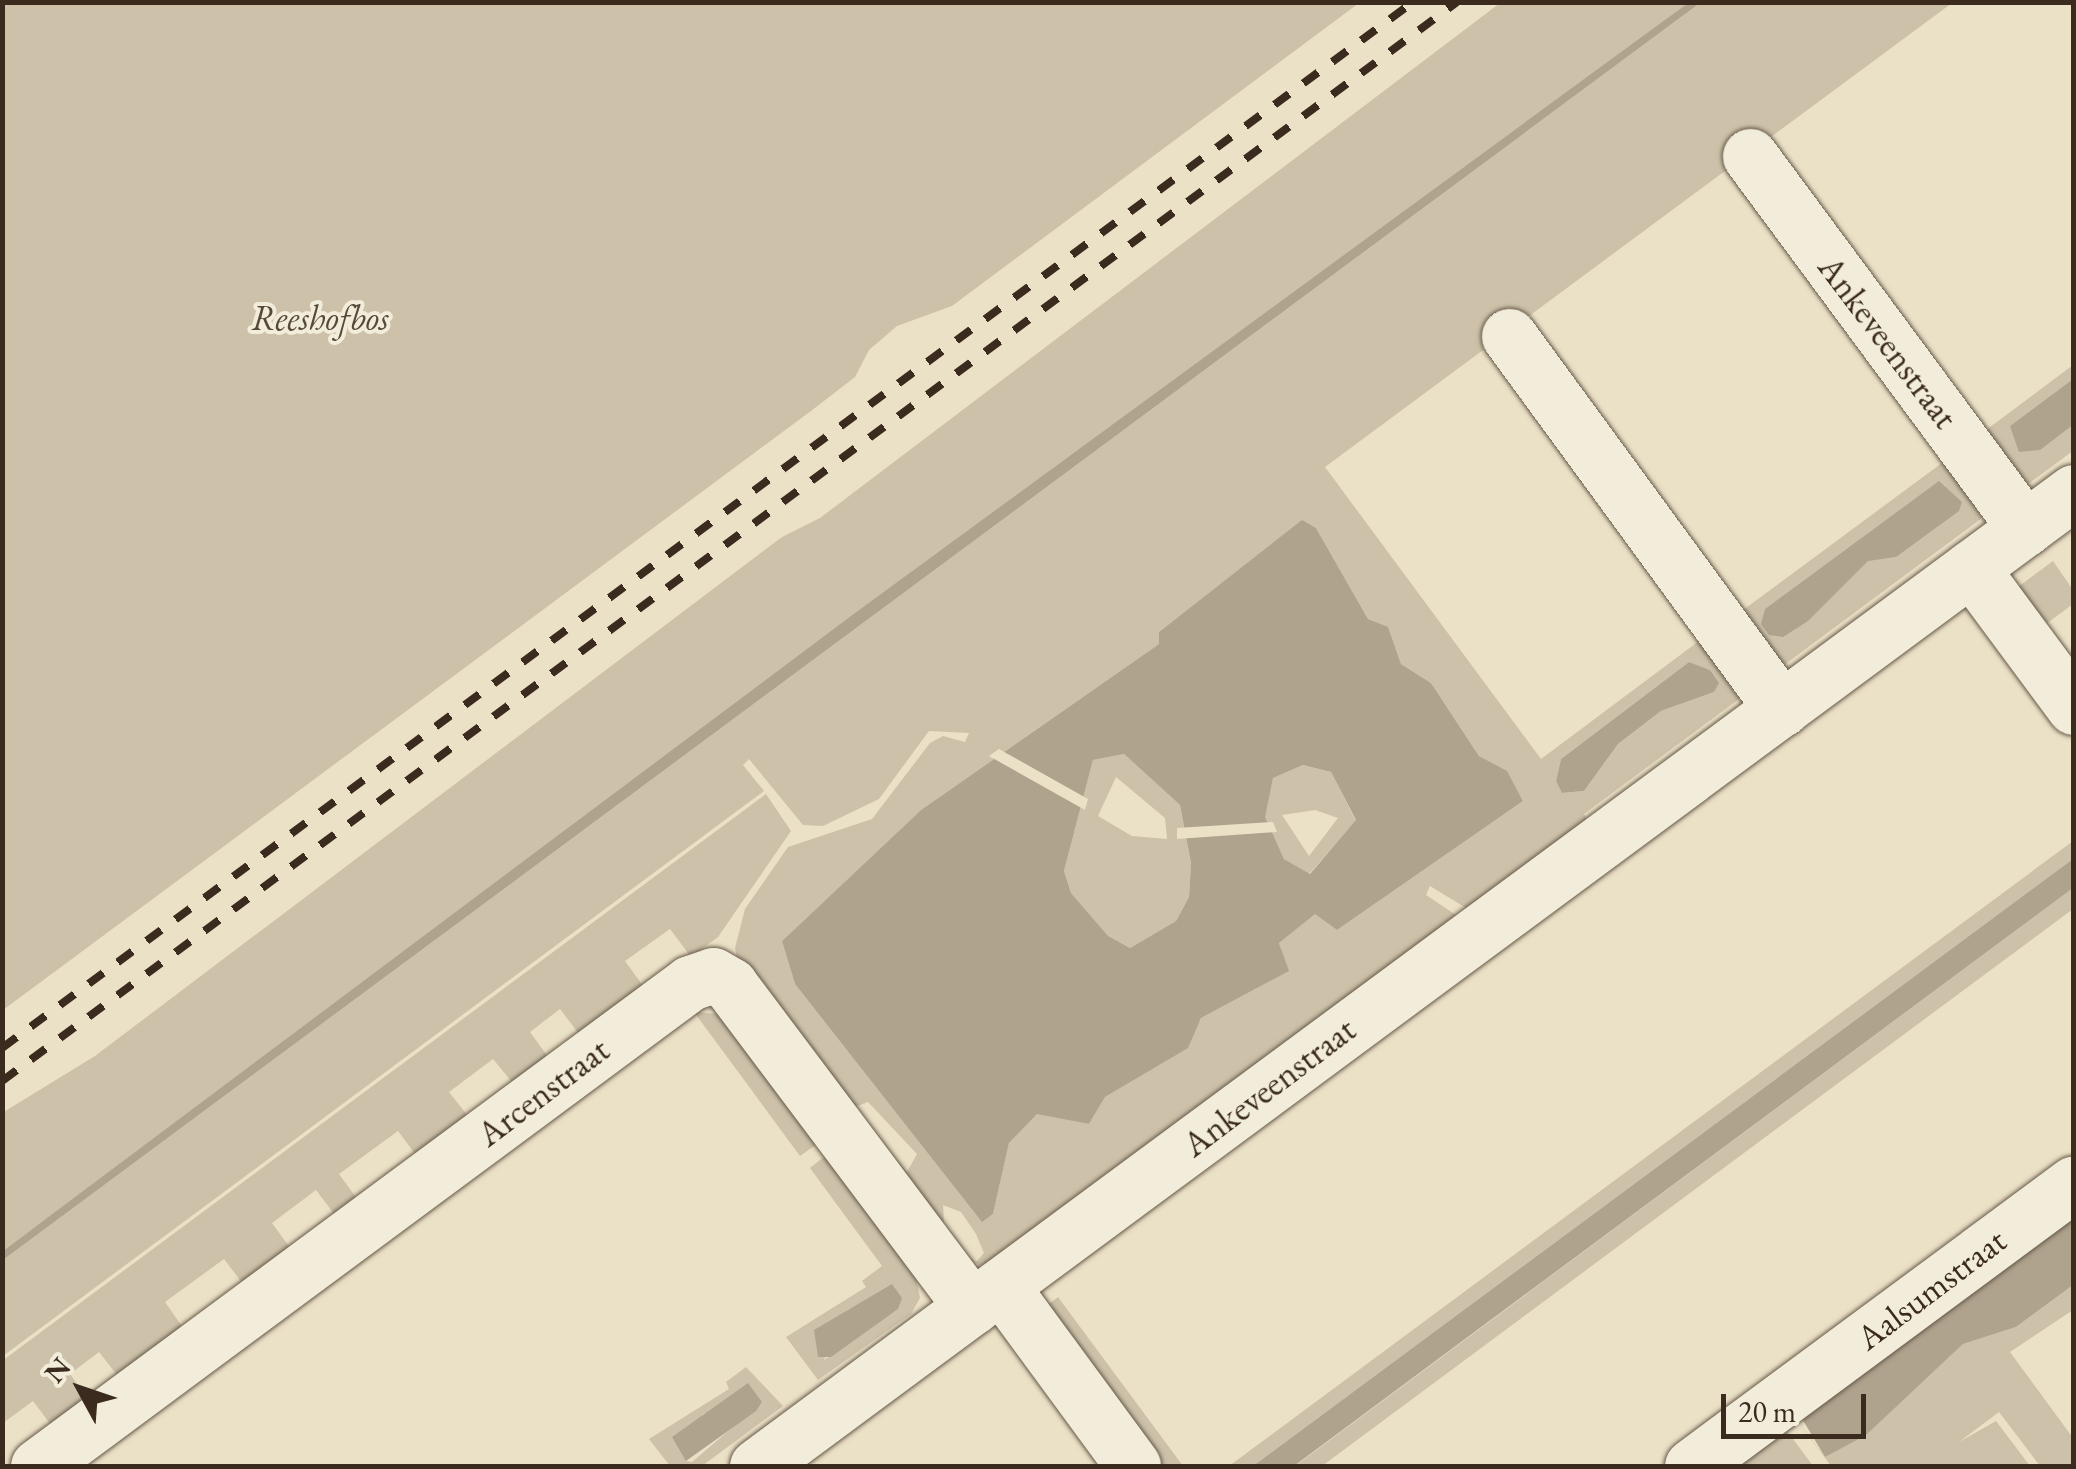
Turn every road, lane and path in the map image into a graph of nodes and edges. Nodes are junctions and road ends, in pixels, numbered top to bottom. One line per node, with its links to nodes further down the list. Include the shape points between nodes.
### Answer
1 (1750, 156): 4 (street, Ankeveenstraat)
2 (1509, 336): 7 (street)
3 (2074, 492): 4 (street, Ankeveenstraat)
4 (2026, 528): 5 (street, Ankeveenstraat)
5 (1971, 568): 6 (street); 7 (street, Ankeveenstraat)
6 (2074, 707)
7 (1782, 708): 9 (street, Ankeveenstraat)
8 (2074, 1182): 13 (street, Aalsumstraat)
9 (987, 1297): 10 (street, Arcenstraat, via 730,985 712,974 690,983); 11 (street, Ankeveenstraat); 12 (street)
10 (38, 1466)
11 (757, 1466)
12 (1133, 1466)
13 (1692, 1466)

